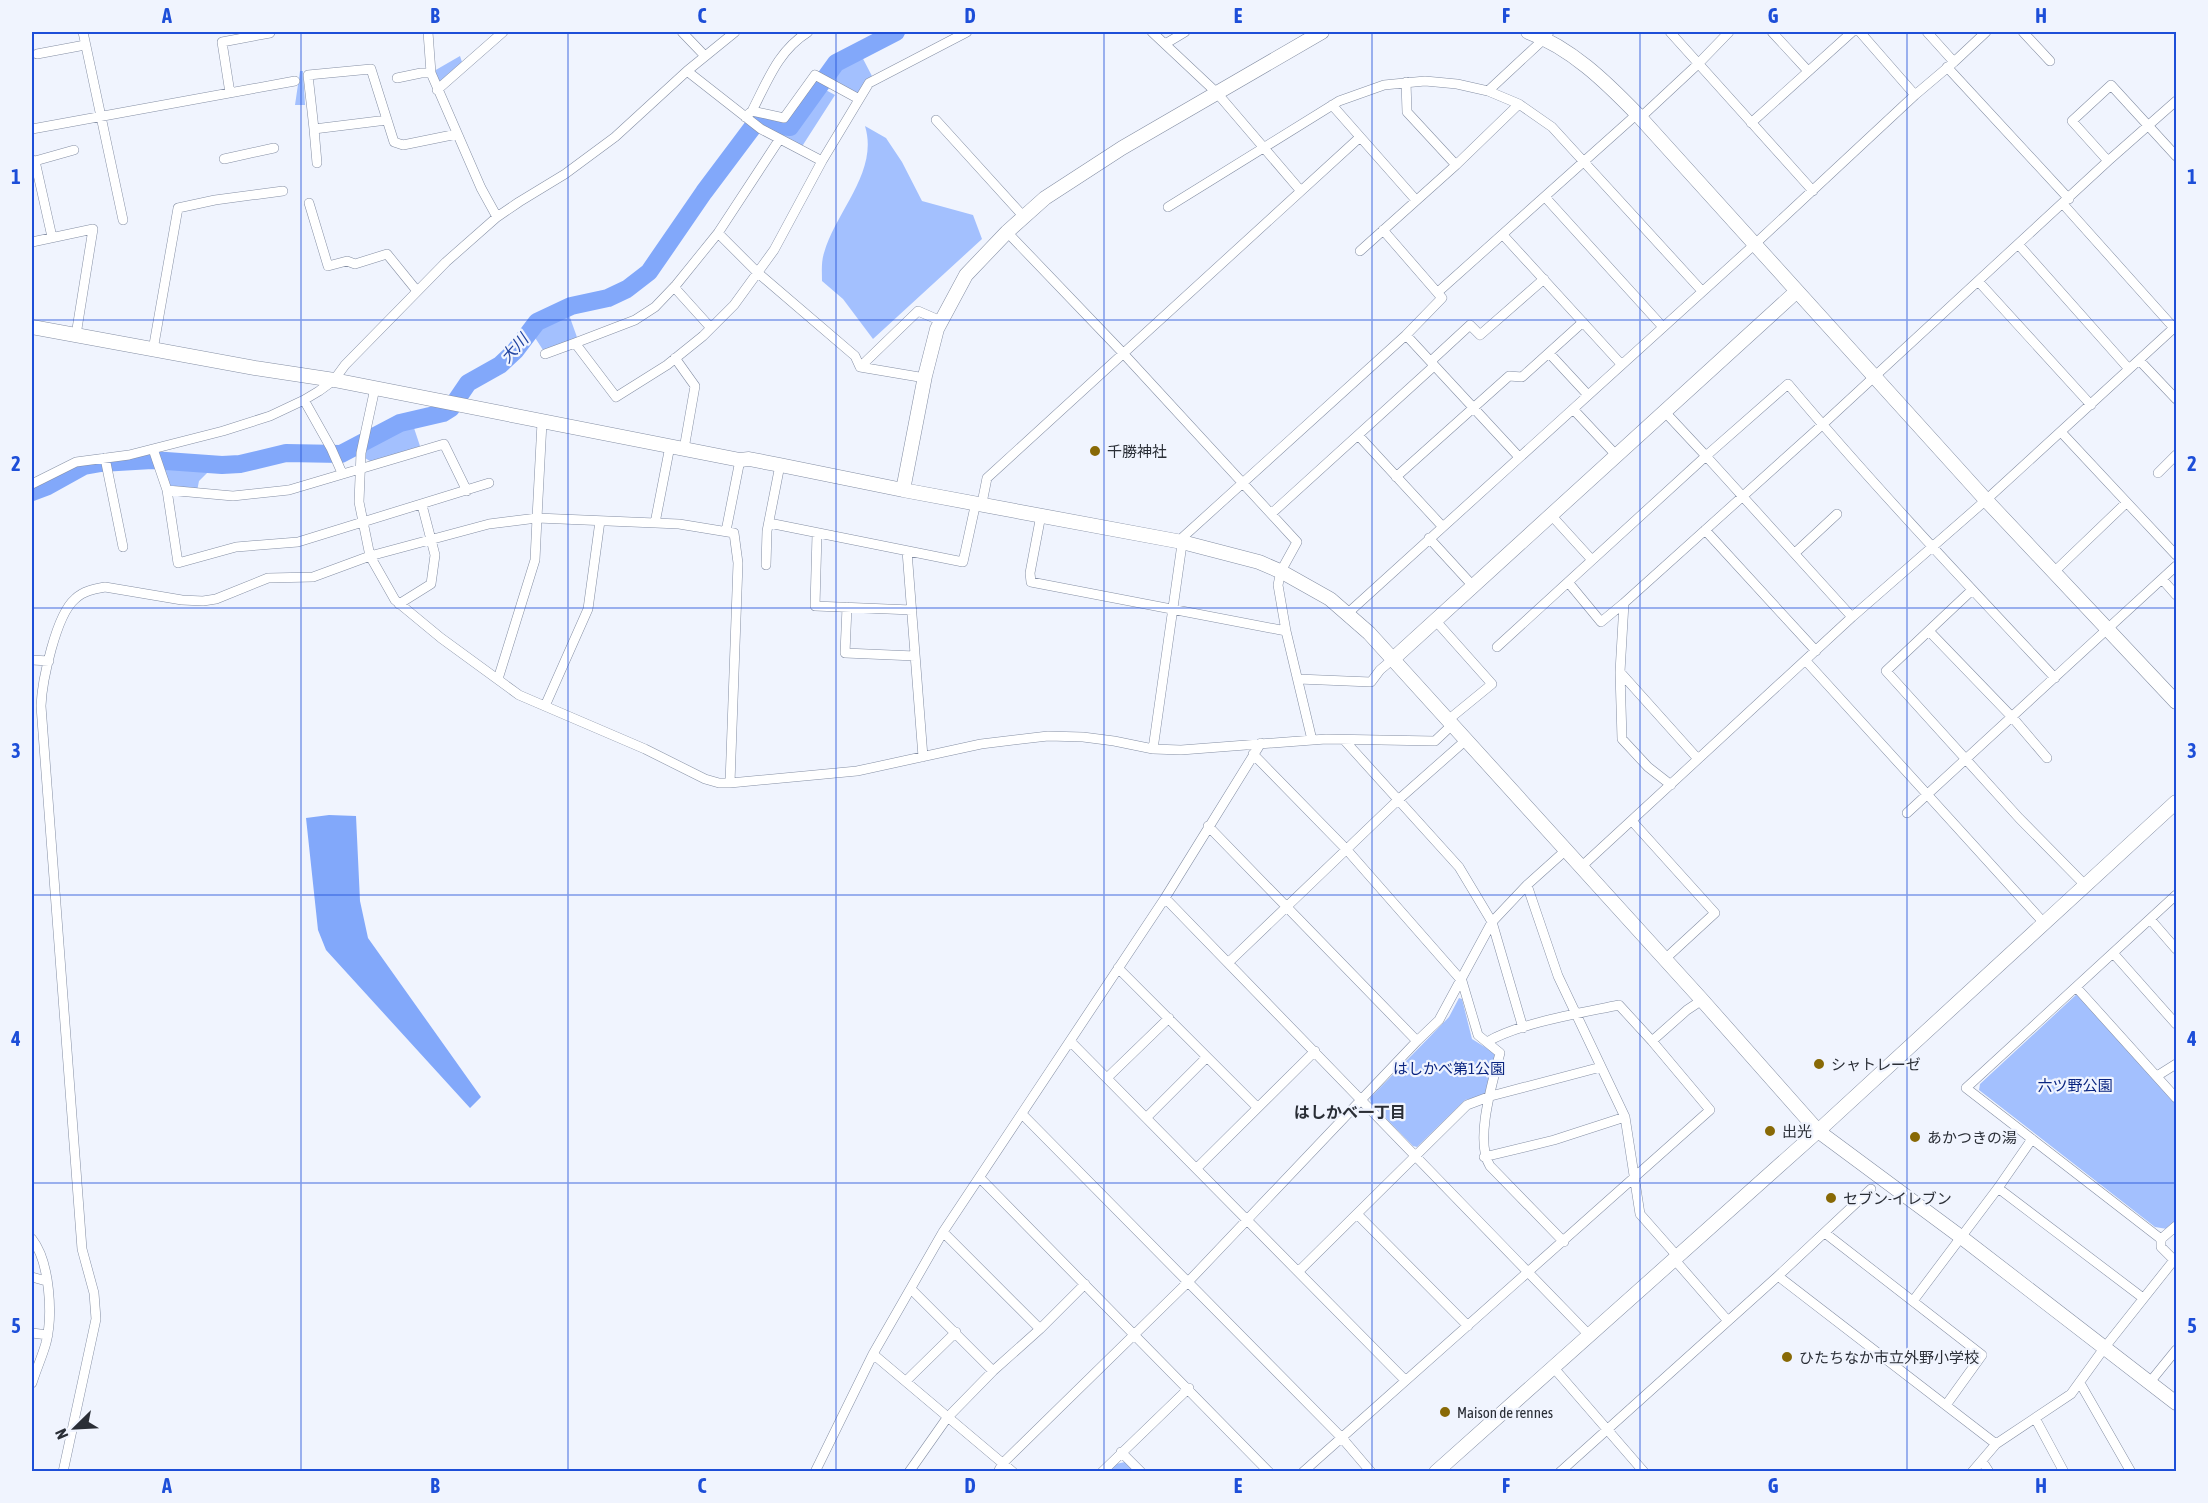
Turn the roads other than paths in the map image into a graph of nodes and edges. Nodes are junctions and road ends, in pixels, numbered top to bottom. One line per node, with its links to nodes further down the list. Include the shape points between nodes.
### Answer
1 (83, 32): 23 (street)
2 (428, 32): 31 (street)
3 (503, 32): 35 (street)
4 (682, 32): 25 (street)
5 (735, 32): 25 (street)
6 (808, 32): 44 (street, via 781,55)
7 (967, 32): 40 (street, via 869,83)
8 (1152, 32): 22 (street)
9 (1185, 32): 22 (street)
10 (1322, 32): 38 (street)
11 (1528, 32): 21 (street)
12 (1670, 32): 27 (street)
13 (1729, 32): 27 (street)
14 (1772, 32): 30 (street)
15 (1852, 32): 30 (street)
16 (1860, 32): 39 (street)
17 (1927, 32): 28 (street)
18 (1986, 32): 28 (street)
19 (2023, 32): 26 (street)
20 (270, 33): 37 (street, via 222,42)
21 (1547, 35): 36 (street); 46 (street, via 1599,75)
22 (1166, 44): 38 (street)
23 (86, 45): 24 (street); 45 (street)
24 (37, 54)
25 (705, 56): 29 (street)
26 (2050, 61)
27 (1698, 64): 46 (street); 49 (street)
28 (1951, 65): 39 (street); 72 (street)
29 (687, 71): 44 (street); 76 (street, via 615,137)
30 (1808, 71): 49 (street)
31 (430, 73): 32 (street); 35 (street)
32 (397, 78)
33 (295, 81): 37 (street)
34 (1406, 82): 36 (street, via 1457,84); 43 (street, via 1361,92); 66 (street, via 1407,112)
35 (437, 90): 53 (street)
36 (1488, 91): 42 (street)
37 (230, 93): 45 (street)
38 (1217, 93): 56 (street); 75 (street, via 1122,148 1045,198)
39 (1915, 95): 69 (street)
40 (859, 99): 44 (street, via 814,75 784,118); 62 (street)
41 (2176, 101): 50 (street)
42 (1520, 104): 65 (street, via 1552,127); 66 (street)
43 (1332, 105): 54 (street); 56 (street)
44 (748, 114): 55 (street, via 761,129)
45 (101, 116): 51 (street); 77 (street)
46 (1638, 116): 65 (street); 84 (street)
47 (387, 120): 52 (street); 52 (street, via 371,69 309,75); 53 (street, via 394,142 403,145)
48 (936, 120): 75 (street)
49 (1751, 123): 69 (street)
50 (2149, 126): 59 (street); 63 (street); 63 (street, via 2111,85 2072,121)
51 (32, 129)
52 (314, 129): 64 (street)
53 (457, 134): 76 (street)
54 (1359, 138): 67 (street); 71 (street)
55 (779, 140): 62 (street); 80 (street)
56 (1263, 146): 67 (street); 74 (street)
57 (274, 148): 60 (street)
58 (74, 150): 61 (street)
59 (2176, 156)
60 (224, 159)
61 (33, 160): 82 (street)
62 (822, 161): 87 (street)
63 (2108, 161): 72 (street)
64 (316, 162)
65 (1583, 163): 70 (street); 92 (street)
66 (1456, 165): 71 (street)
67 (1300, 190): 105 (street)
68 (284, 191): 104 (street, via 178,208)
69 (1813, 191): 84 (street)
70 (1545, 197): 81 (street); 97 (street)
71 (1415, 199): 78 (street)
72 (2066, 202): 85 (street); 99 (street)
73 (309, 203): 91 (street, via 328,266 347,261 355,264 387,254)
74 (1168, 207)
75 (1024, 217): 79 (street)
76 (497, 218): 91 (street)
77 (123, 220)
78 (1383, 230): 86 (street); 94 (street)
79 (1006, 232): 95 (street, via 966,275); 105 (street)
80 (718, 233): 87 (street); 90 (street)
81 (1503, 235): 88 (street); 94 (street)
82 (52, 237): 83 (street); 101 (street, via 93,229)
83 (32, 242)
84 (1755, 244): 92 (street); 93 (street)
85 (2018, 244): 89 (street); 113 (street)
86 (1360, 251)
87 (758, 273): 100 (street); 112 (street, via 855,356)
88 (1544, 279): 96 (street); 110 (street, via 1480,335 1470,325)
89 (1978, 281): 114 (street); 121 (street)
90 (674, 287): 100 (street); 103 (street, via 635,320)
91 (417, 291): 116 (street)
92 (1702, 291): 97 (street)
93 (1797, 291): 114 (street); 124 (street)
94 (1438, 292): 102 (street, via 1442,298)
95 (942, 321): 112 (street, via 918,311); 115 (street)
96 (1583, 322): 106 (street); 111 (street)
97 (1662, 326): 111 (street)
98 (32, 327): 101 (street)
99 (2175, 327): 109 (street)
100 (711, 328): 108 (street)
101 (76, 335): 104 (street)
102 (1406, 335): 110 (street); 142 (street)
103 (575, 343): 107 (street); 108 (street, via 616,397)
104 (153, 350): 116 (street)
105 (1122, 352): 142 (street); 150 (street, via 987,478)
106 (1549, 353): 118 (street); 122 (street, via 1522,377 1509,376)
107 (545, 354)
108 (675, 358): 129 (street, via 695,386)
109 (2139, 360): 113 (street); 119 (street)
110 (1432, 363): 122 (street); 128 (street)
111 (1621, 364): 118 (street)
112 (860, 367): 115 (street)
113 (2129, 369): 121 (street)
114 (1873, 377): 126 (street); 149 (street)
115 (925, 378): 146 (street)
116 (334, 380): 117 (street); 120 (street)
117 (375, 388): 125 (street); 138 (street)
118 (1587, 394): 123 (street)
119 (2176, 399)
120 (304, 400): 130 (street, via 246,425); 139 (street)
121 (2091, 405): 127 (street)
122 (1473, 409): 134 (street); 141 (street)
123 (1572, 409): 131 (street); 134 (street)
124 (1664, 411): 131 (street); 133 (street)
125 (542, 422): 129 (street); 157 (street)
126 (1822, 425): 133 (street, via 1788,384); 148 (street); 170 (street)
127 (2061, 432): 149 (street); 151 (street)
128 (1358, 435): 141 (street); 153 (street)
129 (677, 448): 136 (street); 160 (street)
130 (154, 452): 135 (street); 145 (street)
131 (1616, 455): 156 (street)
132 (2176, 455): 140 (street)
133 (1706, 456): 148 (street); 175 (street)
134 (1519, 457): 162 (street)
135 (105, 458): 144 (street, via 76,462); 169 (street)
136 (740, 460): 137 (street); 164 (street)
137 (780, 465): 146 (street); 161 (street)
138 (360, 468): 139 (street); 147 (street, via 444,444); 159 (street)
139 (340, 469): 145 (street, via 289,490 233,496)
140 (2158, 473)
141 (1396, 477): 162 (street)
142 (1242, 482): 153 (street); 168 (street)
143 (489, 483): 147 (street)
144 (32, 484)
145 (167, 490): 159 (street, via 178,563 236,547 298,542)
146 (903, 490): 150 (street)
147 (467, 491): 152 (street)
148 (1744, 496): 163 (street); 172 (street)
149 (1986, 500): 170 (street); 179 (street)
150 (979, 503): 155 (street); 171 (street, via 963,562)
151 (2126, 503): 173 (street); 179 (street)
152 (422, 505): 159 (street); 167 (street)
153 (1271, 514): 178 (street, via 1297,542)
154 (1838, 514): 172 (street)
155 (1041, 515): 168 (street); 188 (street, via 1030,582)
156 (1551, 515): 175 (street); 182 (street)
157 (537, 518): 158 (street); 167 (street, via 489,524); 205 (street, via 535,560)
158 (600, 521): 160 (street); 208 (street, via 588,609)
159 (362, 522): 174 (street)
160 (655, 523): 164 (street)
161 (769, 523): 165 (street); 176 (street)
162 (1442, 526): 166 (street)
163 (1706, 530): 185 (street); 197 (street)
164 (726, 531): 221 (street, via 736,536 738,562)
165 (817, 534): 171 (street); 187 (street, via 815,606)
166 (1429, 538): 182 (street); 190 (street)
167 (431, 539): 174 (street); 186 (street, via 435,555 430,584)
168 (1182, 542): 178 (street); 188 (street)
169 (123, 547)
170 (1933, 547): 183 (street); 191 (street)
171 (907, 551): 189 (street)
172 (1794, 553): 191 (street)
173 (2176, 555)
174 (370, 556): 186 (street); 201 (street, via 313,577 267,578 204,601 105,587 95,589 75,598 67,607)
175 (1592, 560): 181 (street)
176 (766, 565)
177 (2176, 566): 180 (street)
178 (1281, 571): 190 (street); 194 (street, via 1278,585)
179 (2054, 572): 193 (street)
180 (2162, 579): 184 (street); 193 (street)
181 (1568, 582): 185 (street, via 1601,622); 196 (street)
182 (1473, 586): 192 (street)
183 (1972, 590): 195 (street); 204 (street)
184 (2176, 595)
185 (1624, 603): 203 (street)
186 (399, 604): 205 (street)
187 (847, 607): 189 (street); 198 (street, via 845,653)
188 (1173, 609): 194 (street); 215 (street)
189 (912, 610): 198 (street)
190 (1348, 613): 199 (street)
191 (1852, 617): 197 (street)
192 (1435, 620): 199 (street); 210 (street, via 1492,684)
193 (2108, 630): 204 (street); 207 (street)
194 (1286, 631): 206 (street)
195 (1929, 631): 209 (street); 220 (street, via 1886,671)
196 (1497, 647)
197 (1816, 651): 202 (street)
198 (915, 656): 217 (street)
199 (1393, 659): 206 (street, via 1371,682); 210 (street)
200 (32, 660): 201 (street)
201 (49, 661): 327 (street, via 41,706 82,1249 94,1293 96,1318)
202 (1806, 661): 219 (street); 223 (street)
203 (1620, 672): 219 (street); 222 (street, via 1623,739)
204 (2055, 678): 209 (street)
205 (498, 679): 208 (street, via 519,695)
206 (1298, 680): 211 (street)
207 (2176, 702)
208 (545, 706): 221 (street, via 705,779)
209 (2012, 717): 218 (street); 220 (street)
210 (1450, 723): 212 (street); 213 (street, via 1435,741)
211 (1312, 740): 213 (street); 214 (street)
212 (1466, 740): 224 (street); 230 (street)
213 (1345, 741): 224 (street)
214 (1261, 743): 215 (street); 216 (street)
215 (1153, 749): 217 (street, via 1114,741 1048,736 981,744)
216 (1253, 754): 228 (street); 229 (street)
217 (923, 758): 221 (street, via 857,771)
218 (2047, 758)
219 (1698, 759): 222 (street)
220 (1966, 759): 223 (street); 233 (street)
221 (730, 783)
222 (1671, 785): 227 (street)
223 (1928, 794): 226 (street); 239 (street)
224 (1398, 800): 229 (street); 238 (street, via 1459,867)
225 (2176, 802): 233 (street)
226 (1907, 813)
227 (1632, 821): 231 (street); 242 (street, via 1715,913)
228 (1208, 826): 235 (street); 236 (street)
229 (1347, 850): 236 (street); 245 (street)
230 (1566, 850): 231 (street); 232 (street)
231 (1581, 867): 242 (street)
232 (1527, 885): 238 (street); 248 (street, via 1558,976)
233 (2085, 885): 239 (street)
234 (2176, 895): 237 (street)
235 (1165, 898): 243 (street); 244 (street)
236 (1287, 907): 243 (street); 252 (street)
237 (2150, 919): 240 (street); 241 (street)
238 (1492, 922): 245 (street); 251 (street)
239 (2044, 923): 269 (street)
240 (2176, 949)
241 (2113, 953): 246 (street); 250 (street)
242 (1665, 959): 247 (street)
243 (1229, 962): 256 (street)
244 (1118, 968): 249 (street); 254 (street)
245 (1462, 981): 252 (street, via 1439,1020); 255 (street, via 1478,1035)
246 (2076, 987): 260 (street); 270 (street, via 1966,1088)
247 (1702, 1000): 253 (street); 269 (street)
248 (1576, 1014): 251 (street); 253 (street, via 1618,1005); 259 (street)
249 (1168, 1018): 257 (street); 261 (street)
250 (2176, 1024)
251 (1523, 1028): 255 (street)
252 (1418, 1041): 264 (street)
253 (1652, 1041): 274 (street, via 1710,1110)
254 (1071, 1042): 261 (street); 266 (street)
255 (1487, 1042): 262 (street, via 1500,1053)
256 (1315, 1051): 264 (street); 265 (street)
257 (1207, 1057): 265 (street); 267 (street)
258 (2176, 1064): 260 (street)
259 (1601, 1066): 262 (street); 268 (street)
260 (2157, 1076): 263 (street)
261 (1108, 1077): 267 (street)
262 (1491, 1096): 271 (street, via 1467,1105); 272 (street, via 1485,1118)
263 (2176, 1098)
264 (1362, 1101): 271 (street); 279 (street)
265 (1257, 1107): 273 (street)
266 (1023, 1115): 275 (street); 293 (street)
267 (1147, 1117): 273 (street)
268 (1625, 1117): 272 (street); 274 (street)
269 (1818, 1131): 283 (street); 287 (street)
270 (2032, 1139): 276 (street); 285 (street)
271 (1416, 1156): 278 (street); 289 (street)
272 (1484, 1157): 286 (street)
273 (1197, 1168): 279 (street)
274 (1635, 1177): 286 (street); 287 (street, via 1640,1214)
275 (980, 1178): 281 (street); 294 (street)
276 (1998, 1188): 283 (street); 296 (street)
277 (1871, 1190): 282 (street)
278 (1357, 1214): 288 (street); 299 (street)
279 (1248, 1220): 288 (street); 293 (street)
280 (2176, 1227): 285 (street)
281 (944, 1232): 295 (street); 300 (street)
282 (1825, 1233): 290 (street); 297 (street)
283 (1961, 1237): 297 (street); 306 (street)
284 (32, 1239): 292 (street, via 45,1265)
285 (2161, 1239): 296 (street, via 2161,1247 2174,1260)
286 (1564, 1242): 289 (street)
287 (1676, 1257): 298 (street); 305 (street)
288 (1299, 1271): 311 (street)
289 (1528, 1273): 299 (street); 305 (street)
290 (1778, 1276): 298 (street); 318 (street)
291 (32, 1277): 292 (street)
292 (46, 1281): 303 (street, via 50,1307)
293 (1188, 1282): 304 (street); 322 (street)
294 (1085, 1284): 300 (street); 304 (street)
295 (911, 1289): 301 (street); 308 (street)
296 (2143, 1298): 306 (street)
297 (1913, 1301): 318 (street, via 1982,1355)
298 (1728, 1321): 321 (street)
299 (1468, 1326): 311 (street)
300 (1040, 1329): 310 (street)
301 (956, 1332): 310 (street); 312 (street)
302 (32, 1333): 303 (street)
303 (48, 1335): 314 (street)
304 (1135, 1335): 316 (street); 326 (street)
305 (1589, 1335): 309 (street)
306 (2105, 1347): 313 (street); 315 (street)
307 (2176, 1350): 313 (street)
308 (873, 1354): 312 (street); 328 (street)
309 (1553, 1367): 321 (street); 336 (street)
310 (993, 1371): 319 (street)
311 (1405, 1380): 322 (street)
312 (906, 1381): 319 (street)
313 (2151, 1382): 317 (street)
314 (32, 1383)
315 (2080, 1383): 320 (street, via 2071,1394); 342 (street)
316 (1189, 1388): 324 (street); 333 (street)
317 (2176, 1402)
318 (1946, 1405): 323 (street)
319 (947, 1418): 326 (street); 329 (street)
320 (2035, 1418): 323 (street); 341 (street)
321 (1607, 1429): 337 (street); 338 (street)
322 (1341, 1438): 334 (street); 335 (street)
323 (1996, 1444): 325 (street)
324 (1121, 1452): 331 (street); 332 (street)
325 (1982, 1461): 339 (street); 340 (street)
326 (1000, 1467): 330 (street)
327 (63, 1472)
328 (815, 1472)
329 (909, 1472)
330 (1013, 1472)
331 (1102, 1472)
332 (1141, 1472)
333 (1269, 1472)
334 (1304, 1472)
335 (1371, 1472)
336 (1436, 1472)
337 (1560, 1472)
338 (1644, 1472)
339 (1972, 1472)
340 (1989, 1472)
341 (2064, 1472)
342 (2131, 1472)

